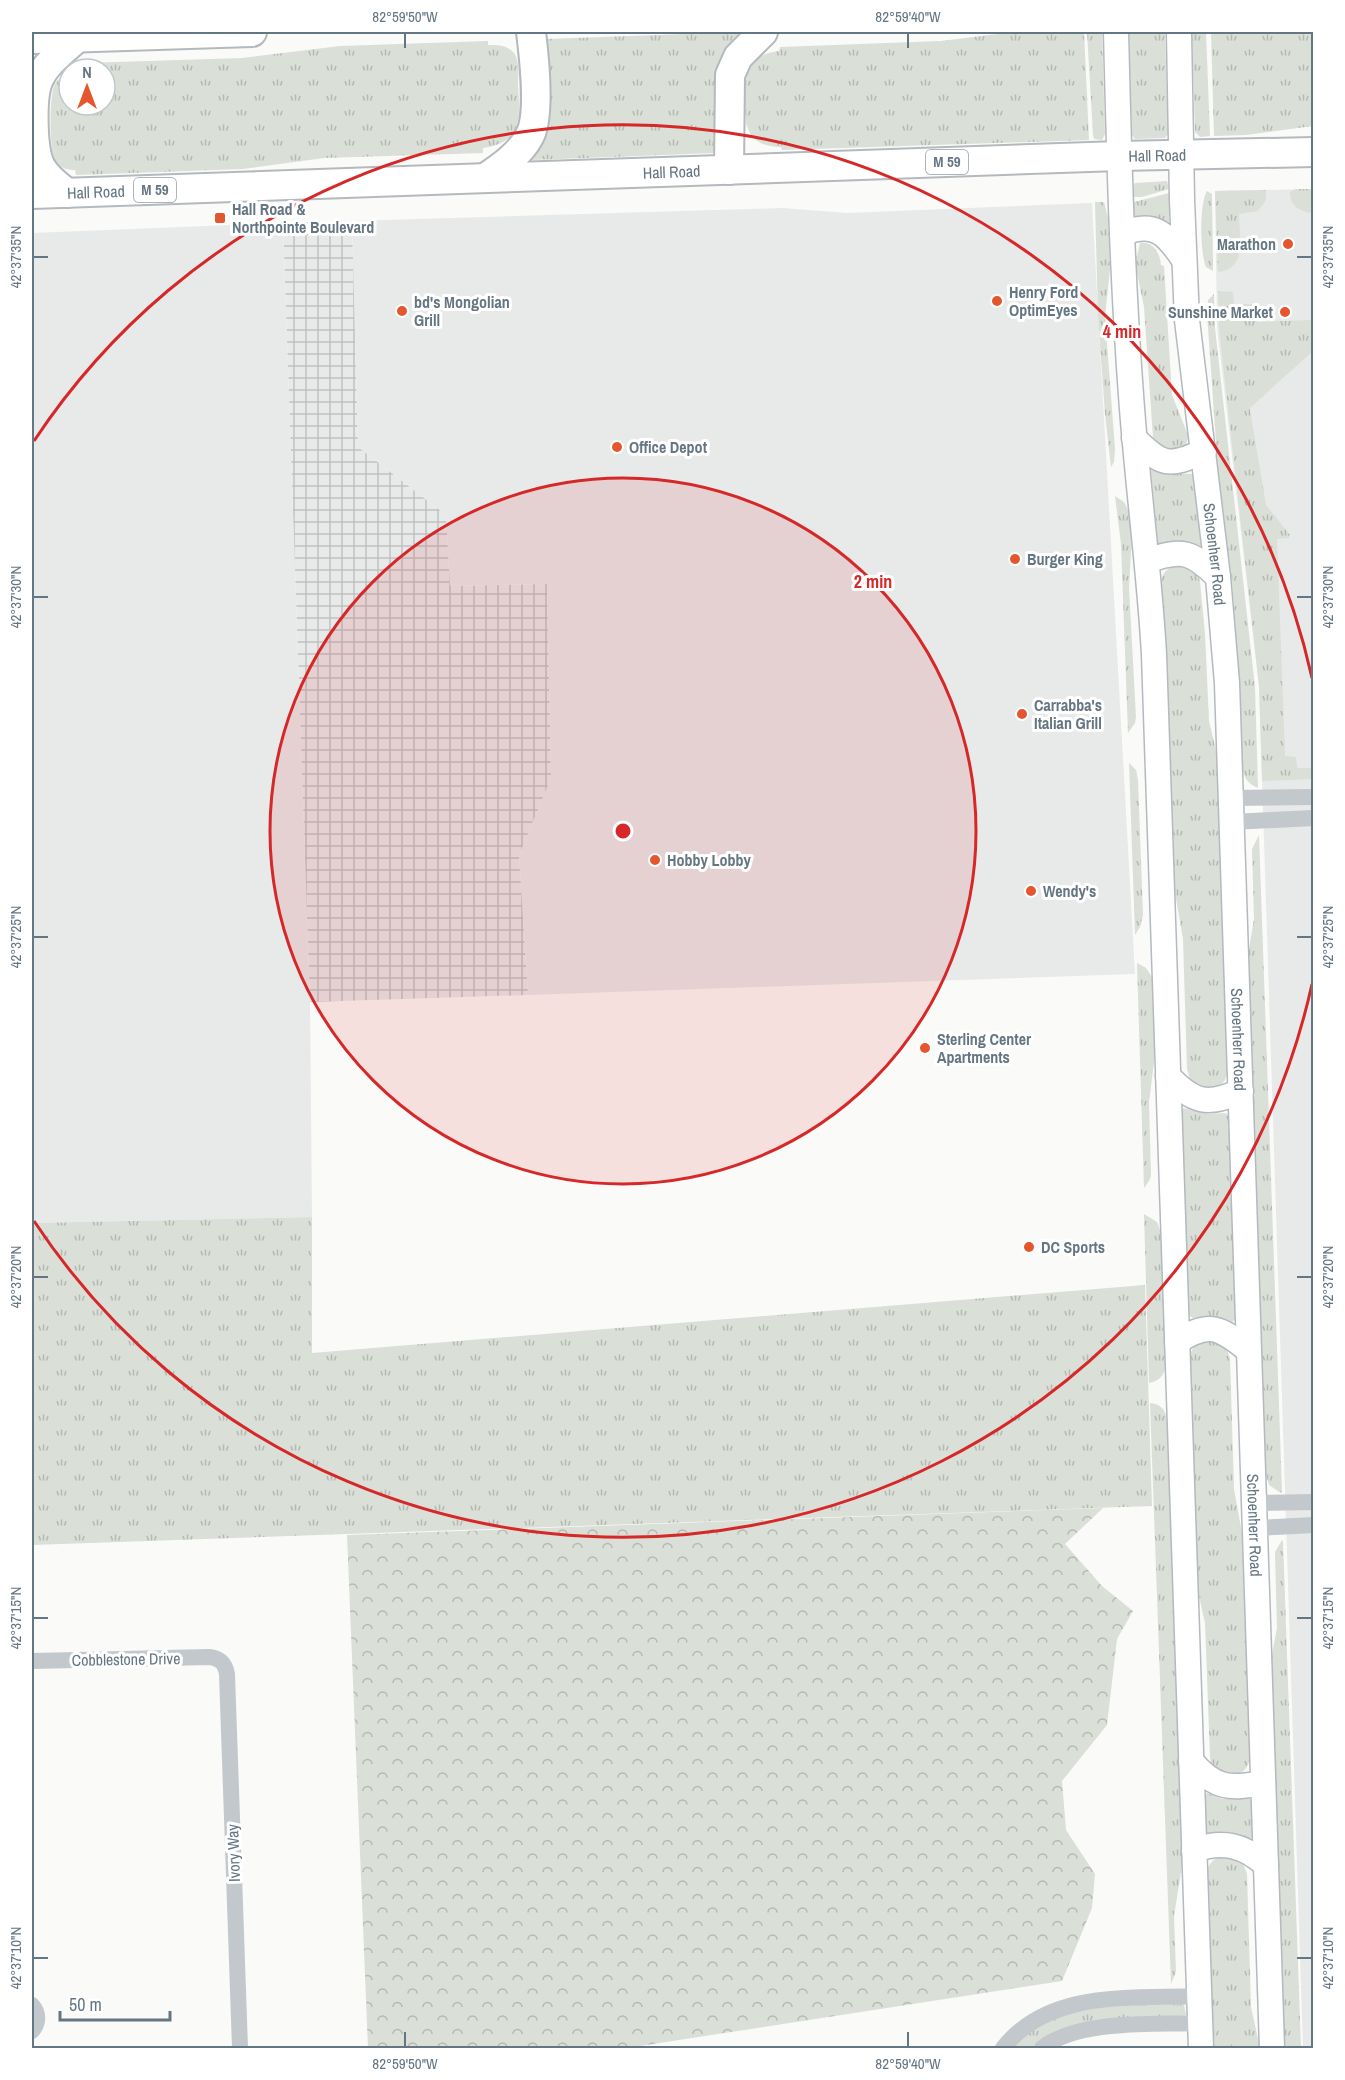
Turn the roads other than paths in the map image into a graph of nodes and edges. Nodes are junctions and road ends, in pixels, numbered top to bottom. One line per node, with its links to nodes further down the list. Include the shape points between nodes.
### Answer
1 (252, 32): 6 (highway)
2 (531, 32): 12 (highway, via 535,112 532,132 521,149)
3 (763, 32): 11 (highway, via 738,57 730,75)
4 (1116, 32): 10 (main road)
5 (1179, 32): 9 (main road, Schoenherr Road)
6 (77, 38): 7 (highway); 13 (highway, via 45,69 34,99 40,164)
7 (32, 39)
8 (1314, 152): 9 (highway, Hall Road / M 59)
9 (1181, 155): 10 (highway, Hall Road / M 59); 16 (main road, Schoenherr Road)
10 (1119, 156): 11 (highway, Hall Road / M 59); 15 (main road)
11 (729, 170): 12 (highway, Hall Road / M 59)
12 (485, 178): 13 (highway, Hall Road / M 59)
13 (67, 193): 14 (highway, Hall Road / M 59)
14 (32, 194)
15 (1122, 234): 16 (main road, via 1142,227 1152,229 1172,242); 17 (main road)
16 (1184, 260): 18 (main road, Schoenherr Road, via 1189,342)
17 (1134, 438): 18 (main road, via 1152,456 1167,462 1188,459); 19 (main road)
18 (1204, 451): 20 (main road, Schoenherr Road)
19 (1147, 561): 20 (main road, via 1183,553 1194,556); 24 (main road, via 1154,654)
20 (1218, 577): 22 (main road, Schoenherr Road)
21 (1314, 797): 22 (street)
22 (1231, 810): 23 (street); 25 (main road, Schoenherr Road)
23 (1314, 818)
24 (1168, 1076): 25 (main road, via 1197,1099 1216,1101); 26 (main road)
25 (1241, 1090): 27 (main road, Schoenherr Road)
26 (1178, 1342): 27 (main road, via 1195,1331 1212,1328 1231,1336); 34 (main road)
27 (1248, 1350): 29 (main road, Schoenherr Road)
28 (1314, 1502): 29 (street)
29 (1253, 1503): 31 (main road, Schoenherr Road)
30 (1314, 1525): 31 (street)
31 (1255, 1528): 35 (main road, Schoenherr Road)
32 (220, 1660): 33 (street, Cobblestone Drive, via 209,1657); 42 (street, Ivory Way, via 227,1674)
33 (32, 1661)
34 (1191, 1761): 35 (main road, via 1219,1785); 36 (main road)
35 (1263, 1783): 37 (main road, Schoenherr Road)
36 (1194, 1850): 37 (main road, via 1210,1845 1235,1845); 38 (main road)
37 (1266, 1864): 46 (main road, Schoenherr Road)
38 (1199, 1996): 40 (main road); 43 (street, via 1073,2004 1031,2022)
39 (32, 2006): 41 (street, via 38,2019)
40 (1200, 2023): 44 (street, via 1078,2030); 45 (main road)
41 (32, 2031)
42 (240, 2049)
43 (1003, 2049)
44 (1042, 2049)
45 (1201, 2049)
46 (1272, 2049)

